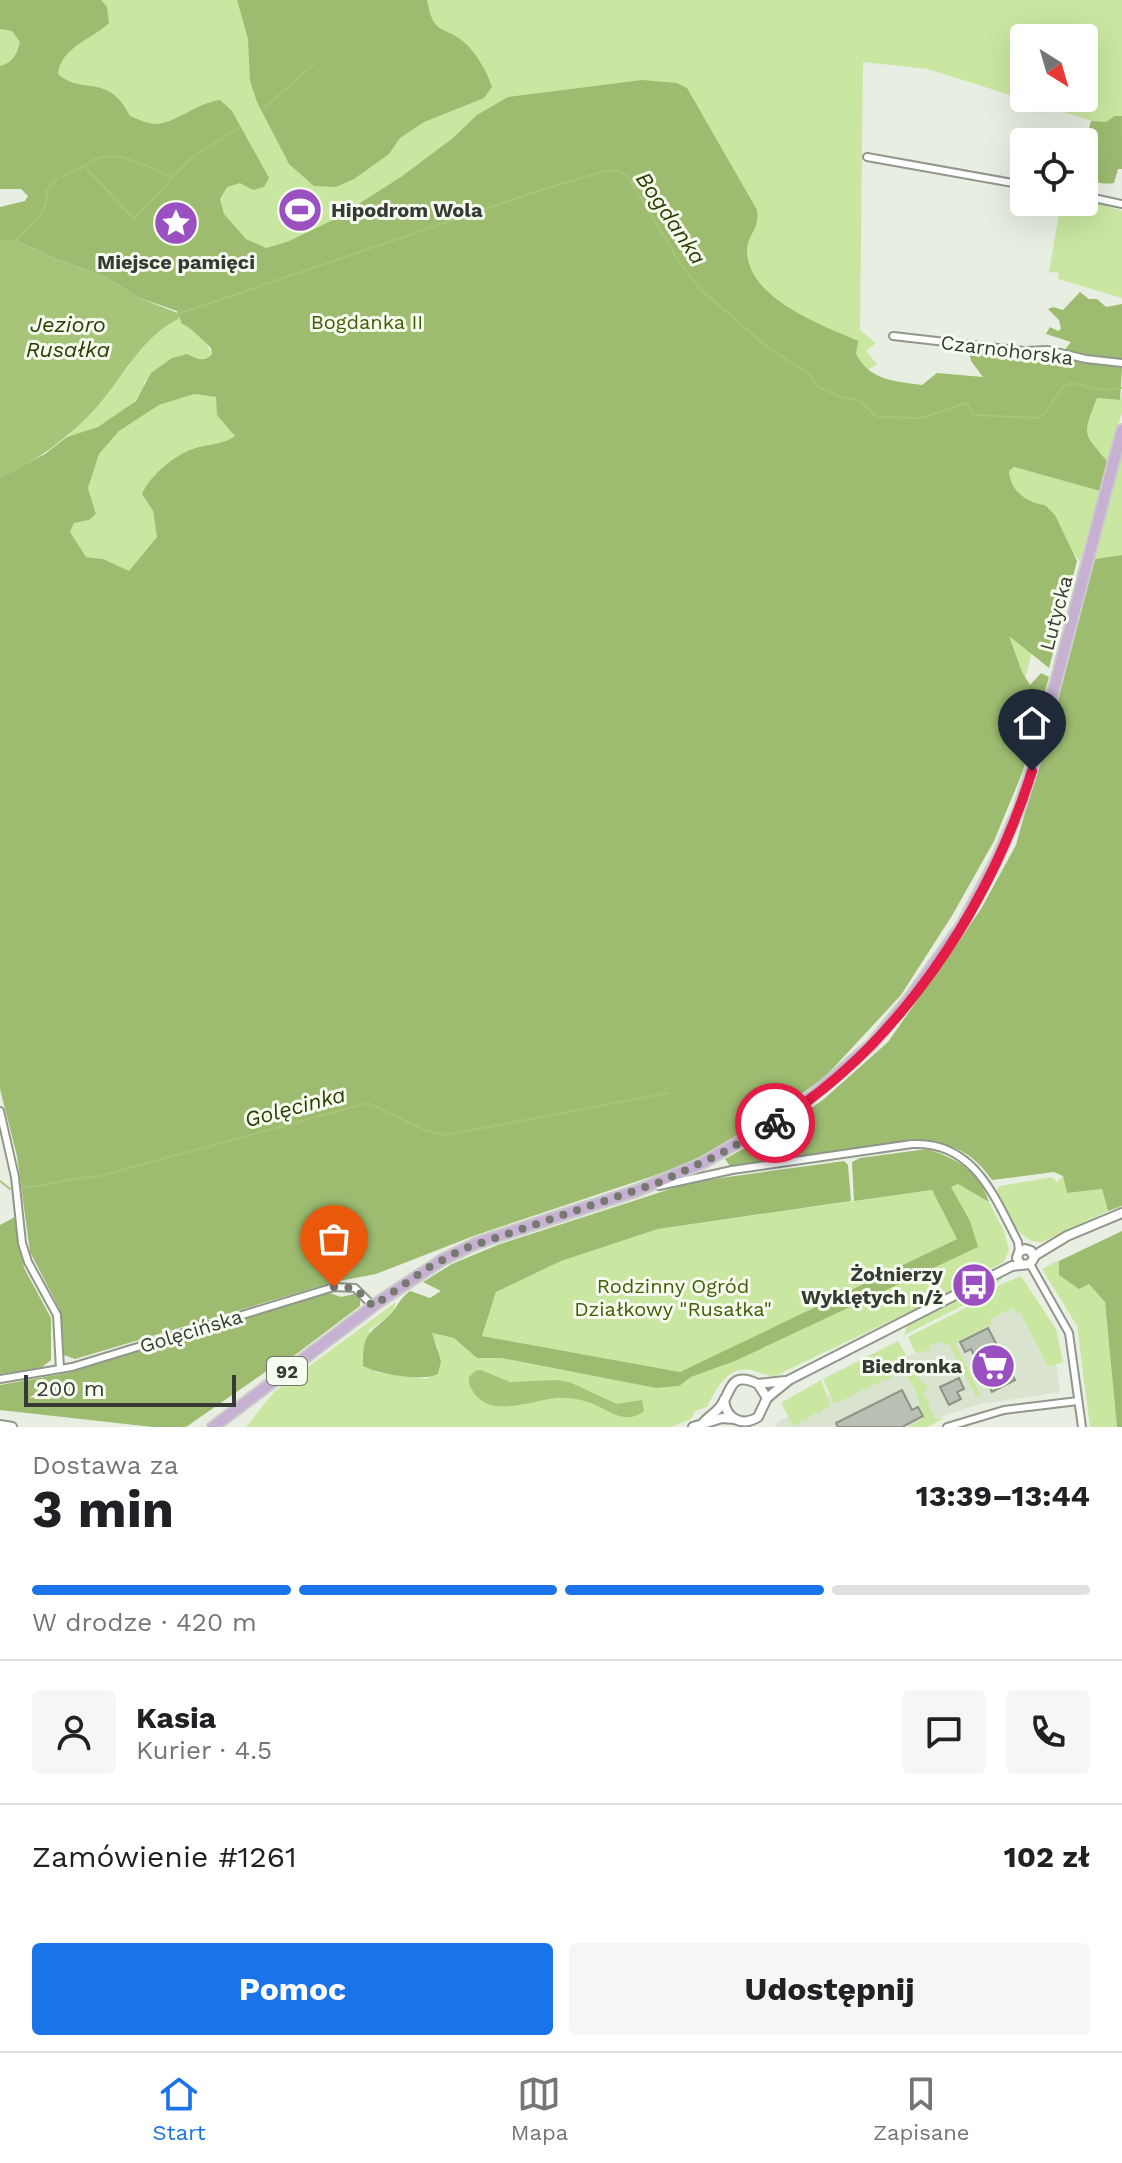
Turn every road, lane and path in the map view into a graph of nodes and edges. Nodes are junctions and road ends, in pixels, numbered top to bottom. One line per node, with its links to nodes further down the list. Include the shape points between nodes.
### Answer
1 (867, 157): 2 (street)
2 (1010, 183)
3 (1098, 199): 4 (street)
4 (1122, 204)
5 (893, 336): 6 (street, Czarnohorska, via 1048,350)
6 (1122, 363)
7 (1122, 430): 9 (main road, Lutycka / 92, via 1028,784 974,904 932,969 862,1055 802,1105)
8 (0, 1111): 15 (street, via 22,1243 57,1315)
9 (718, 1155): 10 (street); 11 (main road, Lutycka / 92)
10 (732, 1170): 11 (street); 13 (street, via 912,1144 935,1146 954,1152 977,1170)
11 (636, 1191): 14 (main road, Lutycka / 92, via 463,1249)
12 (1122, 1213): 13 (street)
13 (1025, 1256): 17 (street); 21 (street, via 1069,1333)
14 (373, 1306): 15 (street, Golęcińska, via 355,1288 334,1287); 27 (main road, Lutycka / 92)
15 (60, 1369): 16 (street, Golęcińska)
16 (0, 1379)
17 (789, 1380): 18 (street); 19 (street)
18 (758, 1384): 19 (street); 20 (street, via 737,1381)
19 (767, 1398): 22 (street)
20 (724, 1400): 23 (street); 24 (street, via 728,1414)
21 (1078, 1401): 30 (street, via 1004,1410); 31 (street)
22 (758, 1417): 24 (street); 29 (street)
23 (704, 1422): 24 (street); 28 (street)
24 (740, 1423)
25 (0, 1425): 26 (street)
26 (12, 1427)
27 (213, 1427)
28 (693, 1427)
29 (755, 1427)
30 (947, 1427)
31 (1082, 1427)

